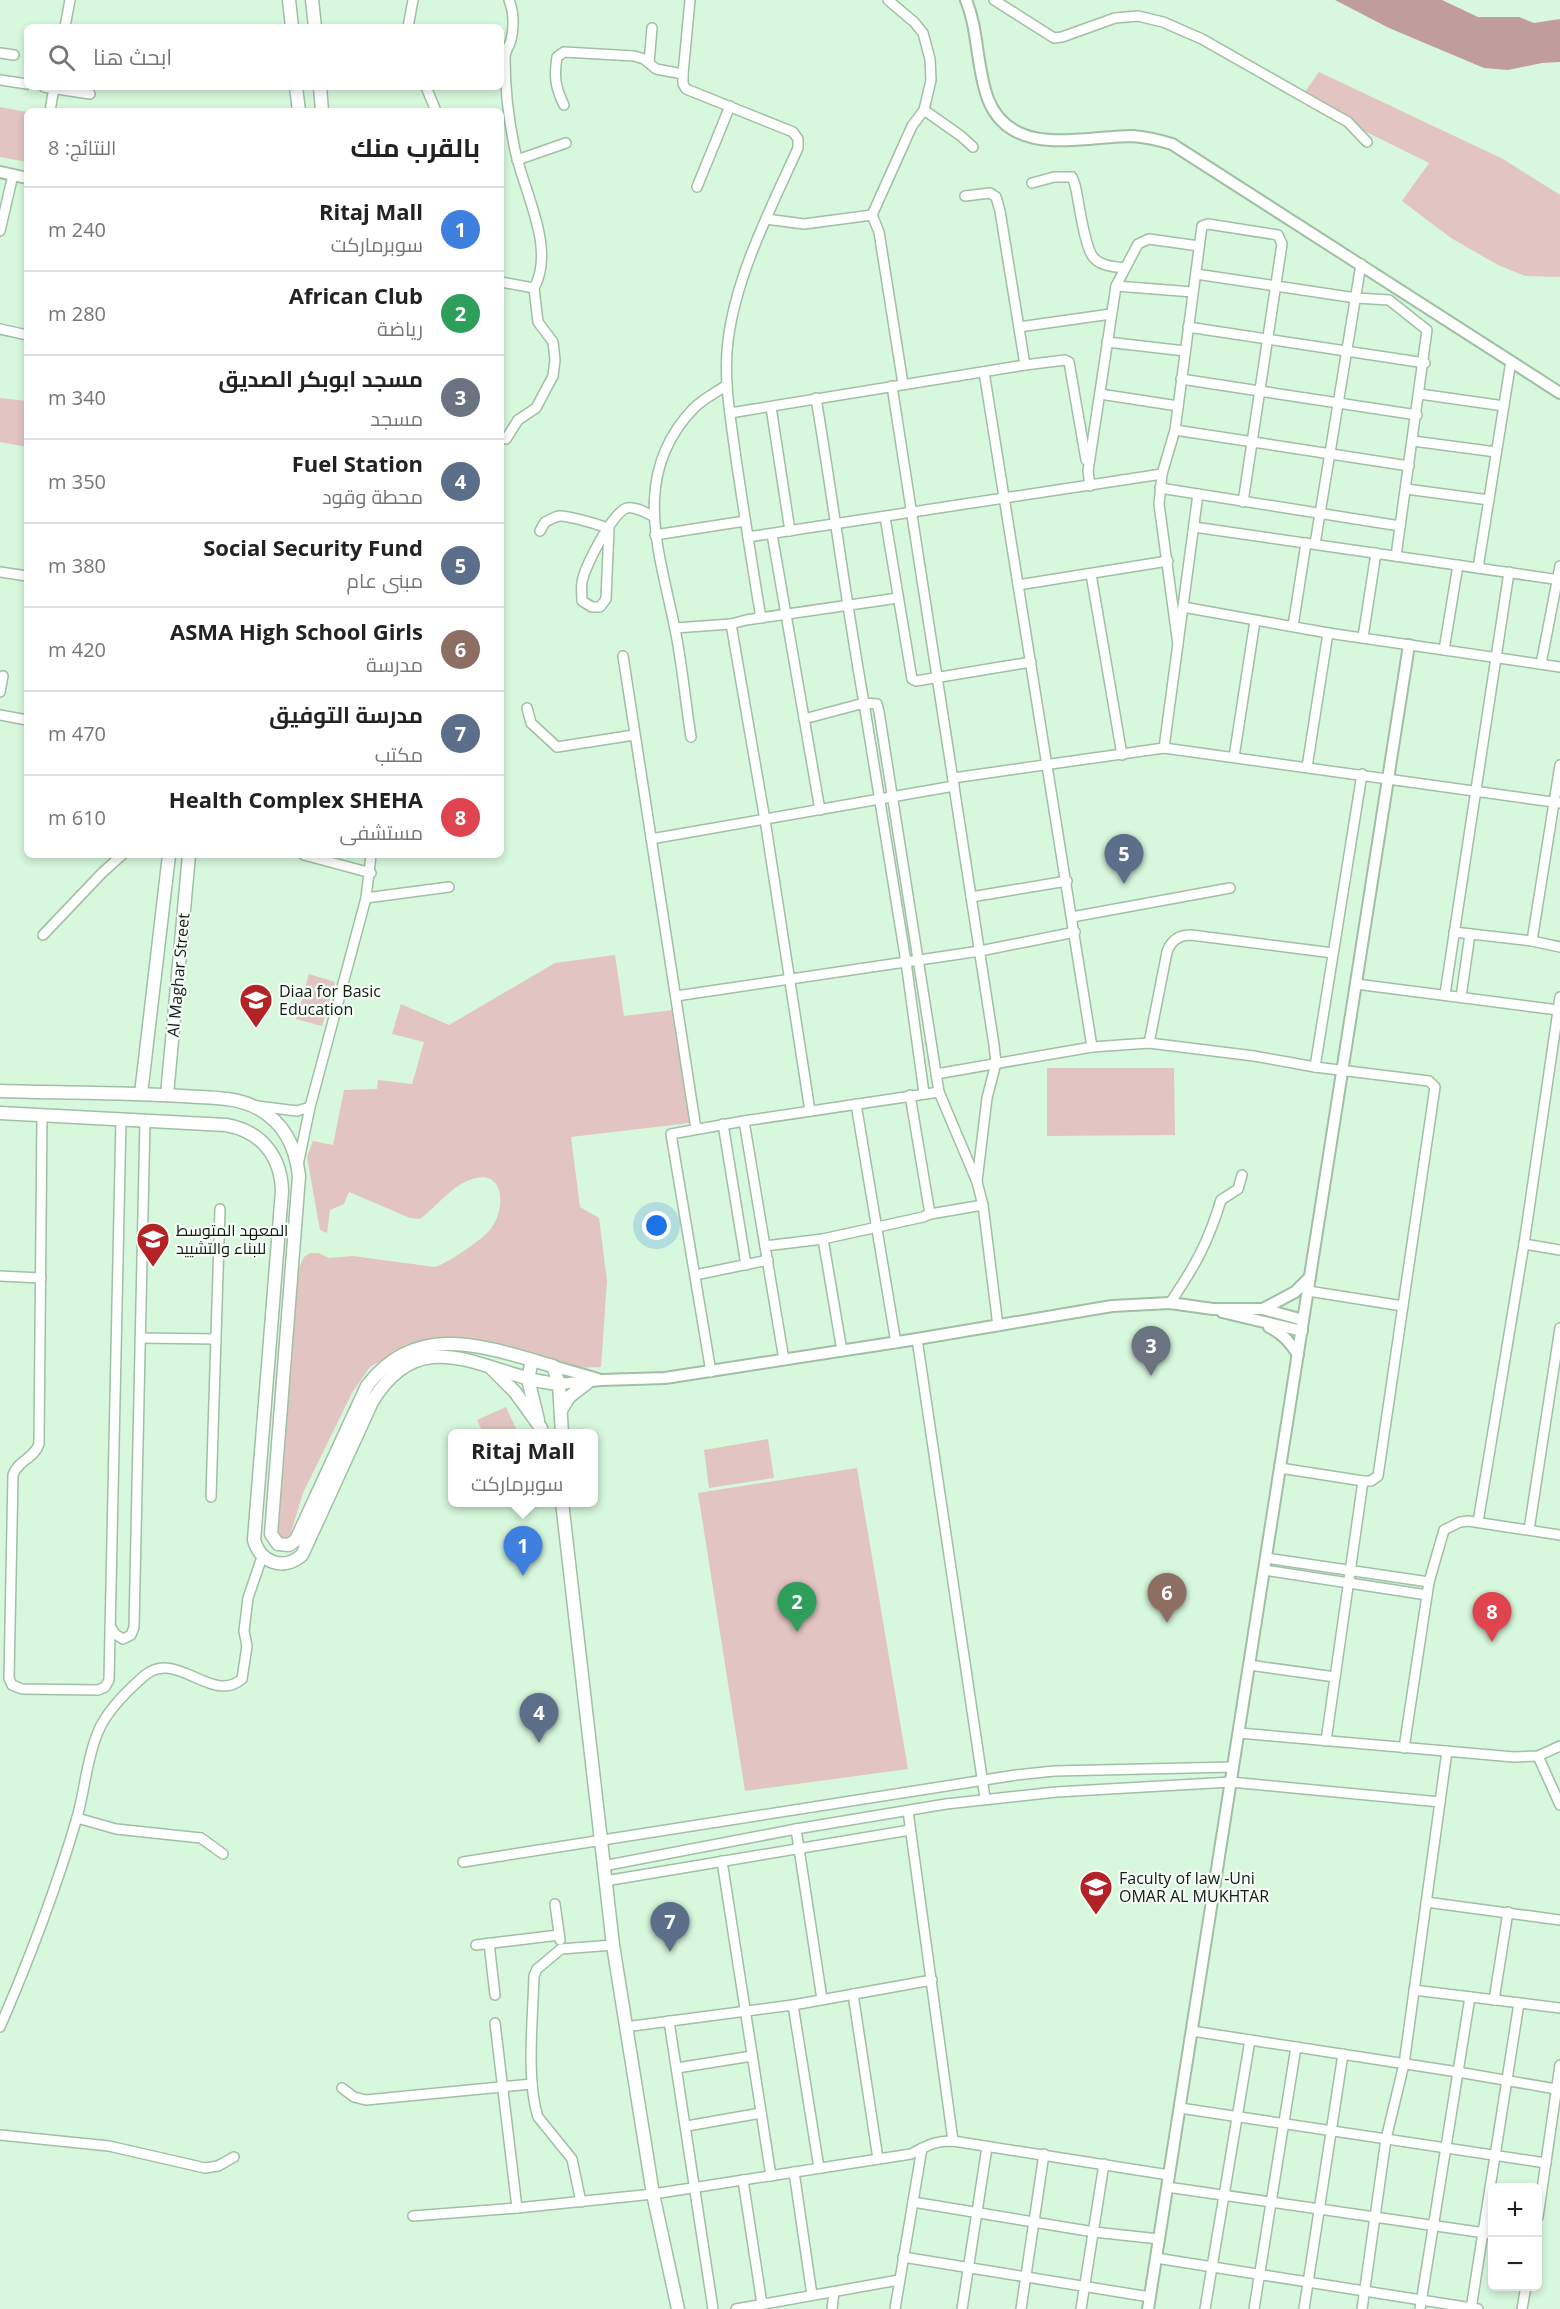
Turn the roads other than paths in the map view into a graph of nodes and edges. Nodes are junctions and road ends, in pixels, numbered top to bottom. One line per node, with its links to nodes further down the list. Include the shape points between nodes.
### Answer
1 (70, 0): 10 (street)
2 (289, 0): 11 (main road)
3 (312, 0): 12 (main road)
4 (413, 0): 13 (street)
5 (508, 0): 37 (street, via 513,16 512,38 505,55 507,101)
6 (690, 0): 18 (street)
7 (888, 0): 33 (street, via 914,22 927,42 931,80)
8 (966, 0): 48 (street, via 976,30 988,99 1006,124 1033,138 1049,141 1134,136 1172,144)
9 (994, 0): 34 (street, via 1054,38 1115,18 1138,16 1163,22 1202,39 1316,104 1348,123)
10 (66, 24)
11 (291, 24)
12 (315, 24)
13 (409, 24)
14 (652, 28): 17 (street)
15 (0, 53): 16 (street)
16 (14, 55)
17 (649, 63): 18 (street); 27 (street, via 634,56 561,54 554,77)
18 (683, 74): 28 (street, via 686,89)
19 (0, 80): 20 (street)
20 (24, 84)
21 (51, 90): 29 (street)
22 (64, 90): 26 (street)
23 (296, 90): 30 (main road)
24 (320, 90): 31 (main road)
25 (427, 90): 32 (street)
26 (90, 94)
27 (564, 105)
28 (730, 106): 42 (street); 45 (street, via 793,132 798,139 798,148)
29 (50, 108)
30 (299, 108)
31 (322, 108)
32 (435, 108)
33 (924, 110): 36 (street); 44 (street, via 912,126)
34 (1367, 142)
35 (566, 143): 37 (street)
36 (973, 147)
37 (517, 160): 54 (street, via 539,233 541,250)
38 (0, 172): 39 (street)
39 (13, 175): 40 (street); 46 (street)
40 (24, 177)
41 (1032, 183): 49 (street, via 1072,177 1088,250 1094,260)
42 (697, 187)
43 (964, 196): 58 (street, via 990,193 996,197)
44 (872, 215): 45 (street, via 804,224); 71 (street, via 879,232)
45 (766, 219): 72 (street, via 736,298 728,340)
46 (0, 231)
47 (1199, 246): 49 (street, via 1143,240); 50 (street); 53 (street, via 1202,226 1208,224 1278,235 1281,244)
48 (1361, 264): 56 (street); 66 (street)
49 (1125, 268): 52 (street)
50 (1196, 274): 53 (street); 55 (street)
51 (504, 283): 54 (street)
52 (1116, 286): 55 (street); 57 (street)
53 (1274, 286): 56 (street); 62 (street)
54 (534, 288): 86 (street, via 538,322 553,342 553,376 536,408 518,420)
55 (1193, 292): 59 (street)
56 (1356, 298): 65 (street); 67 (street, via 1389,300 1427,330)
57 (1111, 314): 58 (street); 63 (street)
58 (1019, 327): 68 (street)
59 (1188, 327): 62 (street); 64 (street)
60 (0, 329): 61 (street)
61 (24, 333)
62 (1267, 340): 65 (street); 74 (street)
63 (1107, 342): 64 (street); 76 (street)
64 (1185, 351): 70 (street)
65 (1347, 351): 67 (street); 79 (street)
66 (1511, 362): 75 (street); 81 (street)
67 (1425, 363): 77 (street)
68 (1025, 365): 69 (street); 92 (street, via 1069,362)
69 (984, 372): 71 (street); 98 (street)
70 (1182, 379): 74 (street); 80 (street)
71 (903, 384): 73 (street)
72 (727, 385): 83 (street); 103 (street, via 695,407 675,431 662,456)
73 (892, 386): 78 (street); 101 (street)
74 (1260, 390): 79 (street); 88 (street)
75 (1560, 393)
76 (1100, 394): 80 (street); 92 (street)
77 (1420, 394): 81 (street); 84 (street)
78 (816, 398): 82 (street); 106 (street)
79 (1339, 402): 84 (street); 90 (street)
80 (1178, 406): 85 (street)
81 (1504, 406): 89 (street)
82 (771, 407): 83 (street); 111 (street)
83 (730, 413): 105 (street)
84 (1417, 415): 87 (street)
85 (1175, 430): 88 (street); 93 (street)
86 (506, 439)
87 (1413, 441): 89 (street); 91 (street)
88 (1252, 442): 90 (street); 100 (street)
89 (1496, 452): 99 (street)
90 (1330, 453): 91 (street); 102 (street)
91 (1409, 466): 96 (street)
92 (1088, 471): 94 (street)
93 (1162, 474): 94 (street); 95 (street)
94 (1090, 486): 98 (street)
95 (1160, 488): 97 (street); 118 (street)
96 (1406, 489): 99 (street); 107 (street)
97 (1198, 494): 100 (street); 108 (street)
98 (1004, 499): 101 (street); 127 (street)
99 (1489, 500): 121 (street)
100 (1244, 502): 102 (street)
101 (911, 513): 104 (street); 148 (street)
102 (1320, 513): 107 (street); 115 (street)
103 (653, 516): 109 (street, via 627,508); 113 (street)
104 (885, 517): 106 (street); 128 (street)
105 (745, 520): 113 (street); 114 (street)
106 (837, 524): 111 (street); 129 (street)
107 (1400, 526): 117 (street)
108 (1194, 527): 115 (street); 130 (street)
109 (609, 529): 109 (street, via 582,582 582,601 592,607 600,607 606,599); 110 (street, via 560,516 545,522)
110 (540, 531)
111 (790, 531): 112 (street)
112 (772, 534): 114 (street); 131 (street)
113 (655, 535): 136 (street)
114 (748, 537): 132 (street)
115 (1310, 544): 116 (street); 135 (street)
116 (1376, 553): 117 (street); 138 (street)
117 (1396, 556): 119 (street)
118 (1168, 561): 124 (street); 139 (street)
119 (1458, 565): 121 (street); 141 (street)
120 (1560, 566): 126 (street)
121 (1478, 568): 123 (street)
122 (0, 572): 125 (street)
123 (1509, 572): 126 (street); 143 (street)
124 (1090, 574): 127 (street); 158 (street)
125 (24, 576)
126 (1559, 580): 145 (street)
127 (1018, 585): 144 (street)
128 (898, 598): 129 (street); 148 (street, via 912,679)
129 (847, 607): 131 (street); 150 (street)
130 (1183, 607): 133 (street); 139 (street)
131 (785, 615): 132 (street); 154 (street)
132 (761, 618): 134 (street)
133 (1255, 621): 135 (street); 159 (street)
134 (731, 624): 136 (street); 171 (street)
135 (1293, 626): 137 (street)
136 (675, 628): 156 (street)
137 (1328, 633): 138 (street); 162 (street)
138 (1363, 637): 140 (street)
139 (1178, 645): 157 (street)
140 (1409, 645): 141 (street); 164 (street)
141 (1444, 650): 143 (street)
142 (623, 656): 155 (street)
143 (1496, 657): 145 (street); 166 (street)
144 (1031, 662): 148 (street); 160 (street)
145 (1541, 664): 146 (street)
146 (1560, 667)
147 (3, 676): 149 (street)
148 (937, 676): 165 (street)
149 (0, 692)
150 (864, 703): 154 (street); 167 (street, via 877,704); 168 (street)
151 (528, 708): 155 (street, via 531,723 557,747)
152 (0, 715): 153 (street)
153 (24, 719)
154 (804, 719): 170 (street)
155 (634, 735): 172 (street)
156 (691, 737)
157 (1164, 748): 158 (street); 159 (street)
158 (1122, 755): 160 (street)
159 (1234, 757): 162 (street)
160 (1048, 765): 165 (street); 180 (street)
161 (1560, 765): 169 (street)
162 (1308, 767): 163 (street)
163 (1362, 774): 164 (street); 193 (street)
164 (1388, 778): 166 (street); 197 (street)
165 (953, 782): 167 (street); 183 (street)
166 (1476, 790): 169 (street); 187 (street)
167 (893, 798): 168 (street); 194 (street)
168 (879, 801): 170 (street); 195 (street)
169 (1557, 802): 190 (street)
170 (820, 810): 171 (street)
171 (765, 820): 172 (street); 196 (street)
172 (651, 839): 199 (street)
173 (119, 858): 189 (street)
174 (189, 858): 178 (main road, Al Maghar Street)
175 (315, 858): 179 (street)
176 (371, 858): 179 (street)
177 (168, 861): 178 (main road); 212 (main road, Al Maghar Street)
178 (187, 868): 213 (main road, Al Maghar Street)
179 (370, 873): 184 (street)
180 (1067, 882): 183 (street); 185 (street)
181 (449, 887): 184 (street)
182 (1230, 888): 185 (street)
183 (971, 897): 192 (street)
184 (366, 898): 217 (street)
185 (1072, 917): 186 (street)
186 (1075, 932): 192 (street); 204 (street)
187 (1454, 932): 188 (street); 198 (street)
188 (1470, 934): 190 (street); 200 (street)
189 (43, 935)
190 (1532, 941): 191 (street)
191 (1560, 947)
192 (980, 951): 194 (street); 205 (street)
193 (1333, 953): 203 (street, via 1180,936 1167,952); 206 (street)
194 (919, 960): 195 (street); 208 (street)
195 (906, 962): 196 (street); 211 (street)
196 (791, 979): 199 (street); 218 (street)
197 (1356, 984): 198 (street); 207 (street)
198 (1445, 994): 200 (street)
199 (676, 996): 225 (street)
200 (1461, 997): 202 (street)
201 (1560, 997): 202 (street)
202 (1558, 1010): 234 (street)
203 (1149, 1043): 204 (street); 206 (street)
204 (1092, 1047): 205 (street)
205 (996, 1063): 208 (street); 228 (street, via 987,1098)
206 (1315, 1068): 207 (street)
207 (1343, 1071): 241 (street); 245 (street, via 1429,1081 1435,1087)
208 (936, 1074): 210 (street)
209 (0, 1091): 212 (main road)
210 (939, 1092): 211 (street); 228 (street)
211 (924, 1093): 214 (street)
212 (141, 1094): 213 (main road)
213 (167, 1095): 216 (main road)
214 (910, 1095): 215 (street); 231 (street)
215 (856, 1104): 218 (street); 232 (street)
216 (252, 1105): 217 (street, via 297,1111); 226 (main road, via 283,1130)
217 (310, 1107): 226 (street)
218 (810, 1111): 223 (street)
219 (0, 1113): 220 (main road)
220 (42, 1115): 221 (main road); 242 (street)
221 (121, 1119): 222 (main road); 285 (street)
222 (144, 1121): 252 (street); 278 (main road, via 242,1129 269,1149 281,1173 254,1533)
223 (744, 1121): 224 (street); 235 (street)
224 (723, 1124): 225 (street); 238 (street)
225 (696, 1129): 239 (street, via 671,1134)
226 (298, 1166): 258 (main road, via 272,1534 278,1544 289,1545 296,1540 362,1395 389,1363 412,1349 442,1343 466,1344)
227 (1242, 1175): 244 (street, via 1238,1189 1221,1200 1211,1234)
228 (977, 1182): 229 (street)
229 (983, 1205): 231 (street); 249 (street)
230 (220, 1209): 253 (street)
231 (930, 1214): 232 (street)
232 (876, 1226): 233 (street); 255 (street)
233 (822, 1239): 235 (street); 256 (street)
234 (1524, 1244): 236 (street); 275 (street)
235 (765, 1246): 237 (street)
236 (1560, 1250)
237 (768, 1260): 238 (street); 259 (street)
238 (746, 1265): 239 (street)
239 (694, 1275): 262 (street)
240 (0, 1276): 242 (street)
241 (1310, 1277): 243 (street); 247 (street, via 1294,1292)
242 (41, 1278): 287 (street, via 39,1444 34,1455 17,1466 13,1475 10,1681 18,1688 102,1689 109,1680)
243 (1308, 1292): 245 (street); 250 (street)
244 (1170, 1303): 246 (street); 249 (street, via 1112,1306)
245 (1403, 1306): 272 (street, via 1378,1476)
246 (1213, 1309): 247 (street); 248 (street)
247 (1263, 1309): 250 (street)
248 (1258, 1321): 250 (street); 257 (street, via 1280,1332)
249 (998, 1326): 254 (street)
250 (1303, 1326): 257 (street)
251 (1560, 1328): 276 (street)
252 (140, 1338): 253 (street); 286 (street, via 134,1628)
253 (216, 1339): 273 (street)
254 (917, 1339): 255 (street); 297 (street)
255 (896, 1343): 256 (street)
256 (842, 1351): 259 (street)
257 (1298, 1355): 271 (street)
258 (532, 1360): 261 (main road); 263 (main road)
259 (784, 1360): 262 (street)
260 (488, 1365): 263 (main road); 269 (main road, via 515,1392); 278 (main road, via 442,1356 411,1364 392,1376 372,1402 302,1555 286,1564)
261 (554, 1366): 264 (street); 266 (main road)
262 (711, 1372): 264 (street)
263 (528, 1379): 266 (main road); 268 (main road)
264 (601, 1380): 265 (street)
265 (587, 1383): 266 (street); 267 (main road, via 569,1397)
266 (559, 1384): 267 (main road)
267 (560, 1412): 270 (main road)
268 (540, 1429)
269 (540, 1429)
270 (562, 1429)
271 (1280, 1468): 272 (street); 279 (street)
272 (1363, 1481): 281 (street)
273 (211, 1497)
274 (562, 1507): 306 (main road)
275 (1478, 1522): 276 (street); 282 (street, via 1460,1522 1444,1530)
276 (1529, 1530): 277 (street)
277 (1560, 1535)
278 (262, 1557): 303 (street, via 248,1598 242,1679 236,1685 208,1683 179,1669 146,1674 98,1731)
279 (1266, 1558): 280 (street); 281 (street)
280 (1264, 1570): 283 (street); 288 (street)
281 (1350, 1571): 282 (street); 283 (street)
282 (1429, 1582): 284 (street)
283 (1348, 1583): 284 (street); 289 (street)
284 (1427, 1595): 293 (street)
285 (110, 1623): 286 (street, via 115,1634); 287 (street)
286 (123, 1639): 287 (street)
287 (109, 1650)
288 (1250, 1665): 289 (street); 290 (street)
289 (1335, 1677): 291 (street)
290 (1239, 1733): 291 (street); 296 (street)
291 (1326, 1741): 293 (street)
292 (1560, 1746): 295 (street)
293 (1404, 1748): 294 (street)
294 (1447, 1751): 295 (street); 300 (street)
295 (1538, 1756): 301 (street)
296 (1233, 1767): 297 (street, via 1054,1771); 298 (street)
297 (982, 1780): 299 (street); 306 (street)
298 (1231, 1782): 299 (street); 300 (street); 337 (street)
299 (985, 1798): 302 (street)
300 (1440, 1802): 313 (street)
301 (1560, 1805)
302 (908, 1811): 304 (street); 305 (street)
303 (77, 1818): 308 (street, via 116,1829 201,1838); 335 (street, via 53,1894)
304 (796, 1829): 307 (street); 311 (street)
305 (910, 1830): 307 (street); 322 (street)
306 (601, 1841): 310 (street); 311 (main road)
307 (799, 1848): 309 (street); 327 (street)
308 (223, 1854)
309 (722, 1861): 312 (street); 332 (street)
310 (463, 1862)
311 (603, 1866): 312 (main road)
312 (605, 1881): 320 (main road)
313 (1426, 1902): 315 (street); 323 (street)
314 (555, 1904): 317 (street)
315 (1508, 1912): 316 (street); 328 (street)
316 (1560, 1920)
317 (559, 1935): 318 (street); 321 (street)
318 (489, 1943): 319 (street); 325 (street)
319 (476, 1945)
320 (613, 1945): 321 (street); 336 (main road)
321 (561, 1949): 347 (street, via 534,1976)
322 (932, 1980): 324 (street); 359 (street)
323 (1414, 1989): 326 (street); 342 (street)
324 (853, 1994): 327 (street); 366 (street)
325 (495, 1995)
326 (1470, 1996): 328 (street); 345 (street)
327 (822, 1999): 330 (street)
328 (1494, 2000): 329 (street)
329 (1519, 2003): 331 (street); 346 (street)
330 (793, 2005): 332 (street); 369 (street)
331 (1560, 2008)
332 (745, 2011): 333 (street); 341 (street)
333 (669, 2021): 336 (street); 344 (street)
334 (495, 2023): 349 (street)
335 (0, 2027)
336 (625, 2027): 378 (main road)
337 (1192, 2031): 338 (street); 351 (street)
338 (1250, 2040): 339 (street); 353 (street)
339 (1296, 2047): 340 (street); 354 (street)
340 (1342, 2054): 342 (street); 356 (street)
341 (752, 2056): 344 (street); 352 (street)
342 (1404, 2064): 345 (street); 358 (street)
343 (1560, 2066): 350 (street)
344 (676, 2068): 355 (street)
345 (1458, 2072): 346 (street); 362 (street)
346 (1507, 2080): 350 (street); 364 (street)
347 (532, 2084): 349 (street); 380 (street, via 538,2117 572,2159)
348 (342, 2088): 349 (street, via 366,2100)
349 (502, 2088): 383 (street)
350 (1556, 2089): 367 (street)
351 (1180, 2108): 353 (street); 371 (street)
352 (760, 2113): 355 (street); 372 (street)
353 (1237, 2117): 354 (street); 379 (street)
354 (1283, 2124): 356 (street); 382 (street)
355 (687, 2126): 375 (street)
356 (1331, 2131): 358 (street); 384 (street)
357 (0, 2135): 365 (street, via 109,2146 205,2168)
358 (1386, 2139): 362 (street); 387 (street)
359 (953, 2141): 360 (street); 361 (street, via 932,2142)
360 (987, 2147): 363 (street); 385 (street)
361 (922, 2148): 366 (street, via 911,2154); 381 (street)
362 (1446, 2148): 364 (street); 389 (street)
363 (1044, 2154): 368 (street); 388 (street)
364 (1495, 2156): 367 (street); 374 (street)
365 (234, 2157)
366 (878, 2159): 369 (street)
367 (1546, 2163): 377 (street)
368 (1104, 2164): 371 (street); 390 (street)
369 (819, 2168): 370 (street)
370 (794, 2172): 372 (street); 405 (street)
371 (1169, 2175): 376 (street)
372 (771, 2176): 373 (street)
373 (743, 2180): 375 (street); 407 (street)
374 (1493, 2183)
375 (696, 2187): 378 (street); 411 (street)
376 (1167, 2187): 379 (street); 392 (street)
377 (1542, 2190)
378 (652, 2194): 380 (street); 410 (main road)
379 (1224, 2196): 382 (street); 395 (street)
380 (581, 2202): 383 (street)
381 (913, 2202): 385 (street); 393 (street)
382 (1271, 2202): 384 (street); 397 (street)
383 (517, 2208): 386 (street)
384 (1319, 2209): 387 (street); 400 (street)
385 (977, 2212): 388 (street); 396 (street)
386 (413, 2216)
387 (1375, 2217): 389 (street); 402 (street)
388 (1034, 2222): 390 (street); 398 (street)
389 (1433, 2226): 391 (street); 409 (street)
390 (1094, 2232): 392 (street); 401 (street)
391 (1488, 2234): 423 (street)
392 (1159, 2239): 394 (street)
393 (903, 2257): 396 (street); 399 (street)
394 (1156, 2259): 395 (street); 406 (street)
395 (1212, 2267): 397 (street); 419 (street)
396 (968, 2268): 398 (street); 415 (street)
397 (1260, 2275): 400 (street); 420 (street)
398 (1026, 2276): 401 (street); 416 (street)
399 (899, 2280): 404 (street); 414 (street)
400 (1308, 2282): 402 (street); 421 (street)
401 (1086, 2286): 406 (street); 417 (street)
402 (1365, 2291): 409 (street); 422 (street)
403 (1525, 2291): 424 (street)
404 (834, 2292): 405 (street); 413 (street)
405 (812, 2295): 408 (street)
406 (1150, 2297): 418 (street)
407 (762, 2304): 408 (street); 412 (street)
408 (788, 2304)
409 (1421, 2305): 423 (street)
410 (678, 2309)
411 (713, 2309)
412 (740, 2309)
413 (832, 2309)
414 (895, 2309)
415 (962, 2309)
416 (1021, 2309)
417 (1081, 2309)
418 (1148, 2309)
419 (1206, 2309)
420 (1254, 2309)
421 (1304, 2309)
422 (1362, 2309)
423 (1473, 2309)
424 (1522, 2309)

